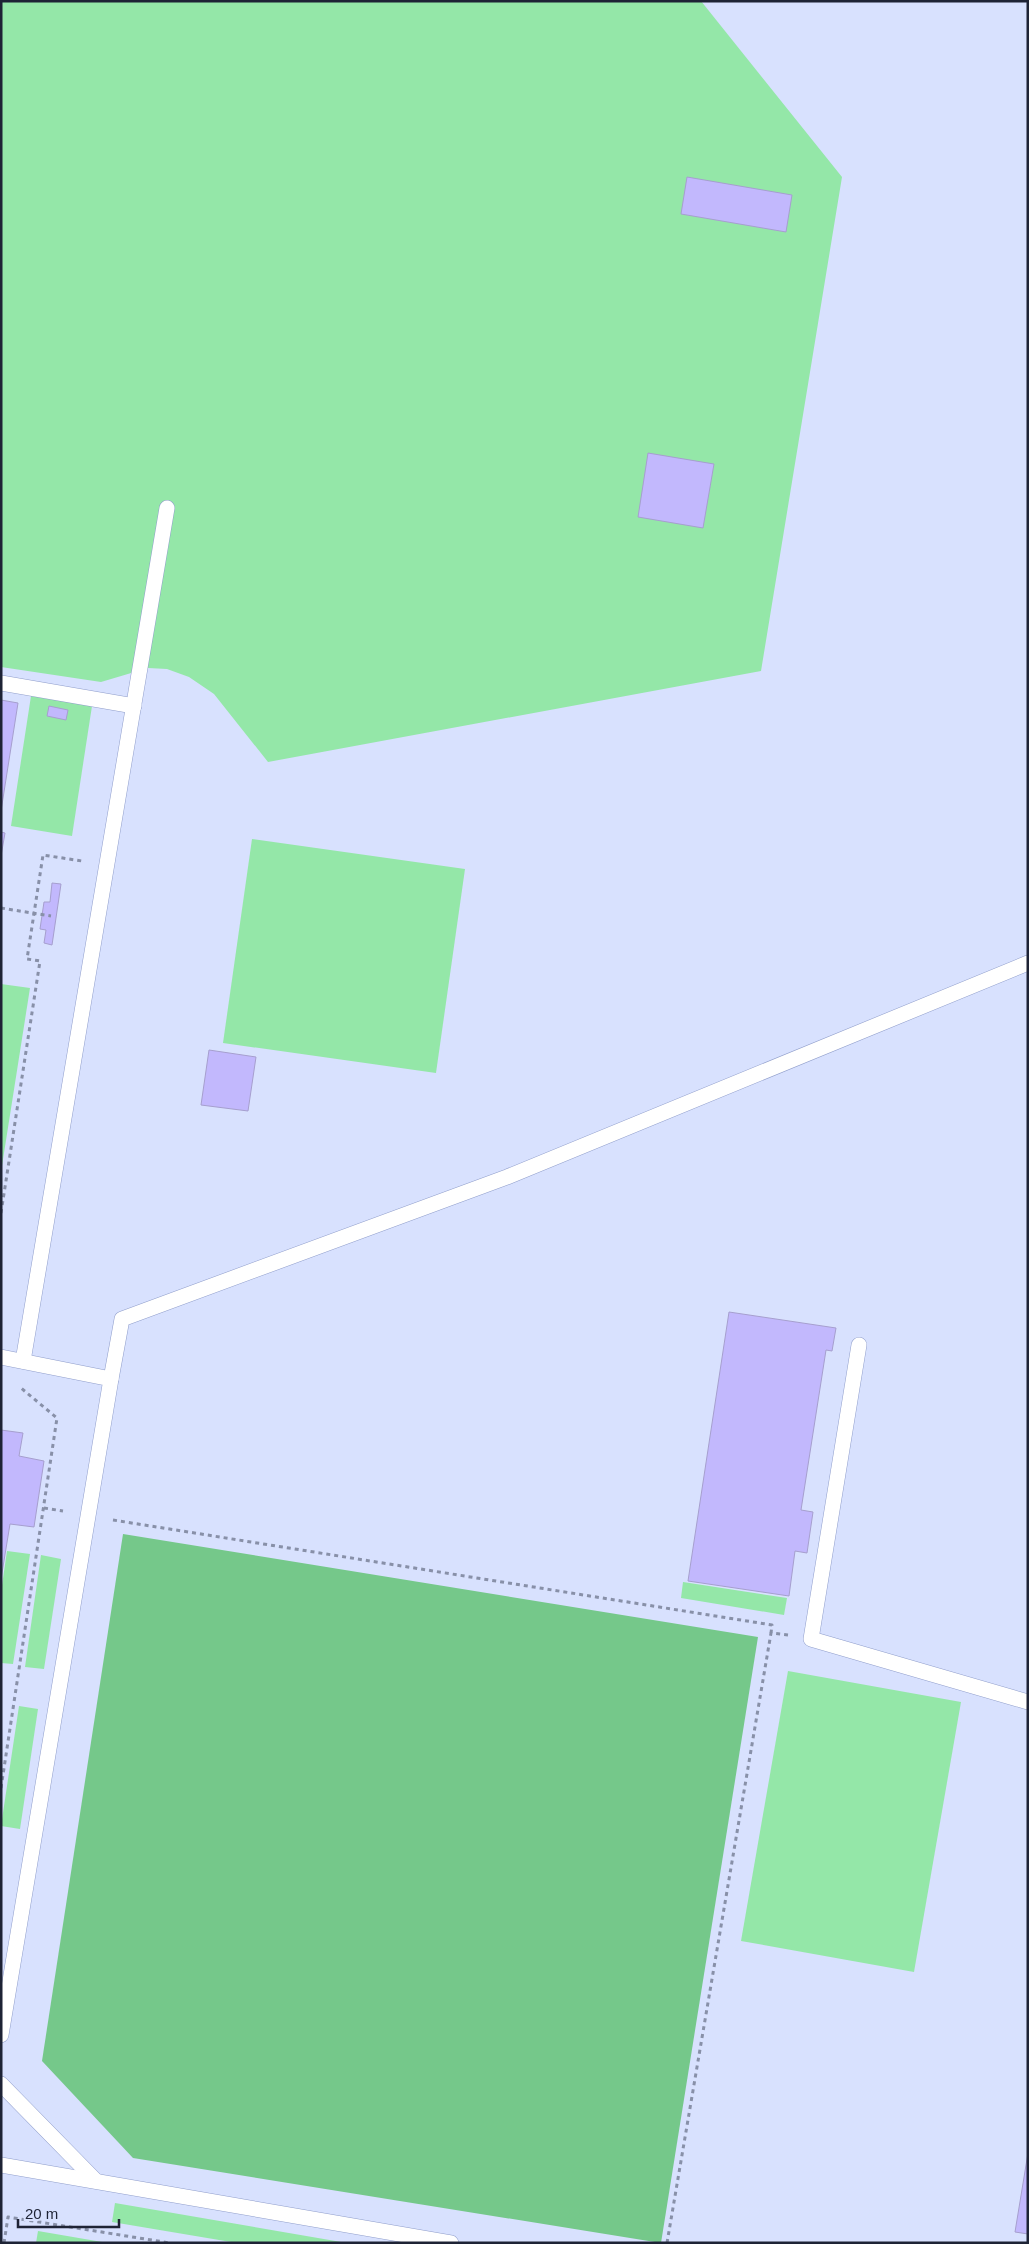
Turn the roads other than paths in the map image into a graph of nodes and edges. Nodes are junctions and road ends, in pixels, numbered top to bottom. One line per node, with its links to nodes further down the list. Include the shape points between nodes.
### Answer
1 (167, 508): 3 (lane)
2 (1, 683): 3 (lane)
3 (134, 706): 7 (lane)
4 (1028, 963): 8 (lane, via 507,1177 122,1319)
5 (859, 1345): 9 (lane, via 811,1639)
6 (1, 1357): 7 (lane)
7 (23, 1361): 8 (lane)
8 (111, 1379): 10 (lane)
9 (1028, 1702)
10 (1, 2035)
11 (1, 2084): 13 (lane)
12 (1, 2165): 13 (lane)
13 (96, 2181): 14 (lane)
14 (451, 2243)

